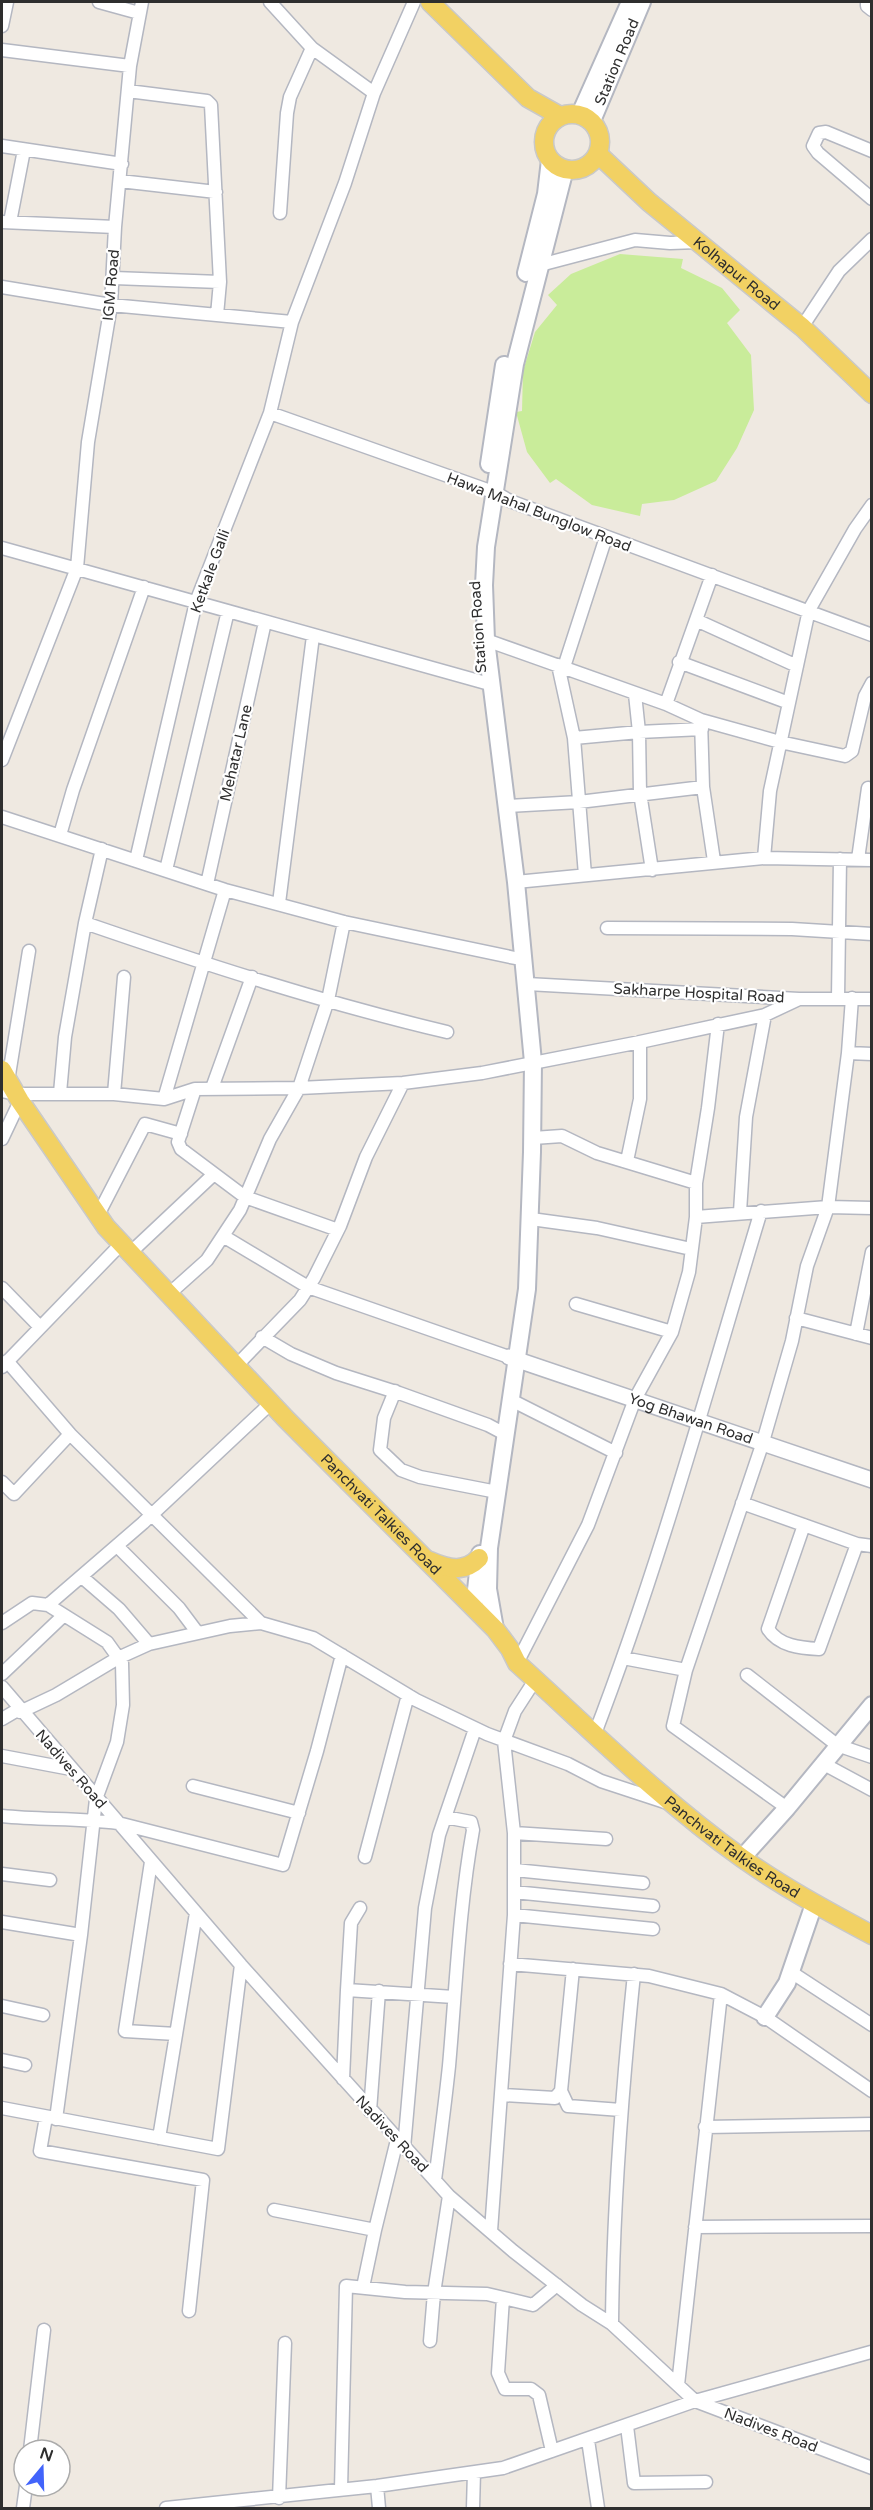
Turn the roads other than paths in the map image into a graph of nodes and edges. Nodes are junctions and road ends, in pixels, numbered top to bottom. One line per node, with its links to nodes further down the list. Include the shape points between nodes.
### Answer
1 (7, 2): 11 (street)
2 (99, 2): 9 (street)
3 (270, 2): 12 (street)
4 (414, 2): 16 (street, Ketkale Galli)
5 (430, 2): 17 (main road)
6 (630, 2): 19 (main road, Station Road)
7 (642, 2): 19 (main road, Station Road)
8 (867, 2): 10 (street)
9 (140, 7): 14 (street, IGM Road)
10 (872, 10)
11 (2, 26)
12 (312, 48): 16 (street); 30 (street, via 290,97)
13 (2, 50): 14 (street)
14 (130, 66): 15 (street, IGM Road)
15 (128, 91): 25 (street, IGM Road); 28 (street, via 207,100 211,105)
16 (374, 93): 41 (street, Ketkale Galli, via 345,183)
17 (528, 98): 18 (main road); 20 (main road)
18 (560, 116): 19 (main road); 20 (main road)
19 (586, 117): 24 (main road, via 601,137)
20 (545, 133): 26 (main road, via 546,152)
21 (2, 146): 22 (street)
22 (24, 150): 25 (street); 31 (street)
23 (872, 151): 29 (street, via 826,132 819,133 813,146)
24 (598, 154): 26 (main road, via 584,168 575,170); 34 (main road, Kolhapur Road)
25 (122, 164): 27 (street, IGM Road)
26 (558, 164): 35 (main road, Station Road); 45 (main road, Station Road, via 546,194 501,380)
27 (120, 181): 28 (street); 32 (street, IGM Road)
28 (216, 192): 37 (street)
29 (872, 199)
30 (280, 213)
31 (6, 222): 32 (street)
32 (115, 227): 36 (street, IGM Road)
33 (872, 239): 42 (street, via 839,271)
34 (698, 242): 35 (street, via 635,240); 42 (main road, Kolhapur Road)
35 (540, 265): 45 (main road, Station Road, via 515,364)
36 (114, 278): 37 (street); 39 (street, IGM Road)
37 (220, 282): 40 (street)
38 (2, 287): 39 (street)
39 (111, 305): 40 (street); 49 (street, IGM Road, via 88,442)
40 (217, 315): 41 (street)
41 (292, 322): 44 (street, Ketkale Galli)
42 (802, 327): 43 (main road, Kolhapur Road)
43 (872, 394)
44 (270, 413): 45 (street, Hawa Mahal Bunglow Road); 52 (street, Ketkale Galli)
45 (491, 492): 47 (street, Hawa Mahal Bunglow Road); 59 (main road, Station Road, via 484,585); 64 (main road, Station Road, via 478,532 474,596)
46 (872, 505): 53 (street)
47 (606, 537): 50 (street, Hawa Mahal Bunglow Road); 61 (street)
48 (2, 548): 49 (street)
49 (77, 568): 51 (street); 72 (street, IGM Road)
50 (712, 575): 53 (street, Hawa Mahal Bunglow Road); 55 (street)
51 (144, 587): 52 (street); 79 (street)
52 (196, 602): 54 (street); 84 (street, Ketkale Galli)
53 (809, 610): 57 (street); 62 (street)
54 (228, 611): 56 (street); 87 (street)
55 (696, 620): 60 (street); 62 (street)
56 (266, 622): 58 (street); 91 (street, Mehatar Lane)
57 (872, 635)
58 (313, 636): 64 (street); 93 (street)
59 (486, 640): 61 (street); 64 (main road, Station Road)
60 (679, 662): 66 (street); 67 (street)
61 (561, 666): 65 (street); 70 (street)
62 (797, 666): 66 (street)
63 (872, 682): 71 (street, via 849,755)
64 (488, 684): 77 (main road, Station Road); 100 (main road, Station Road)
65 (635, 694): 67 (street); 69 (street)
66 (789, 703): 71 (street)
67 (666, 704): 68 (street)
68 (701, 724): 69 (street); 71 (street); 73 (street)
69 (639, 732): 70 (street); 75 (street)
70 (574, 738): 76 (street)
71 (780, 742): 81 (street, via 770,791)
72 (2, 760)
73 (703, 787): 75 (street); 86 (street)
74 (868, 788): 83 (street)
75 (640, 793): 76 (street); 88 (street)
76 (579, 802): 77 (street); 89 (street)
77 (507, 806): 90 (main road, Station Road)
78 (2, 817): 79 (street)
79 (60, 836): 80 (street)
80 (102, 849): 84 (street); 95 (street)
81 (764, 858): 82 (street); 86 (street)
82 (840, 859): 83 (street); 97 (street)
83 (858, 859): 85 (street)
84 (136, 860): 87 (street)
85 (872, 860)
86 (714, 861): 88 (street)
87 (166, 870): 91 (street)
88 (652, 870): 89 (street)
89 (585, 875): 90 (street)
90 (516, 882): 100 (main road, Station Road)
91 (207, 884): 92 (street)
92 (225, 890): 93 (street); 101 (street)
93 (279, 903): 94 (street)
94 (344, 922): 100 (street); 109 (street)
95 (85, 923): 101 (street); 122 (street, via 65,1037)
96 (607, 928): 97 (street)
97 (840, 932): 98 (street); 105 (street)
98 (872, 934)
99 (29, 951): 118 (street)
100 (519, 958): 104 (main road, Station Road); 116 (main road, Station Road)
101 (204, 963): 103 (street); 124 (street)
102 (124, 976): 123 (street)
103 (252, 977): 109 (street); 119 (street)
104 (527, 984): 107 (street, Sakharpe Hospital Road); 116 (main road, Station Road)
105 (838, 998): 106 (street, Sakharpe Hospital Road); 107 (street, Sakharpe Hospital Road)
106 (852, 998): 108 (street, Sakharpe Hospital Road); 114 (street)
107 (799, 999): 110 (street)
108 (872, 999)
109 (328, 1000): 112 (street); 120 (street)
110 (765, 1015): 111 (street); 135 (street, via 746,1117)
111 (718, 1024): 113 (street); 130 (street)
112 (447, 1032)
113 (640, 1042): 116 (street); 128 (street, via 640,1099)
114 (848, 1053): 115 (street); 132 (street)
115 (872, 1054)
116 (529, 1062): 117 (street); 126 (main road); 154 (main road, via 523,1248)
117 (404, 1083): 120 (street); 139 (street, via 366,1157)
118 (9, 1088): 122 (street); 127 (street); 136 (main road, Panchvati Talkies Road)
119 (212, 1088): 120 (street); 121 (street)
120 (299, 1088): 131 (street, via 270,1139)
121 (195, 1089): 124 (street); 125 (street)
122 (60, 1093): 123 (street)
123 (114, 1094): 124 (street)
124 (164, 1099)
125 (181, 1134): 129 (street, via 180,1149); 136 (street, via 145,1124)
126 (532, 1138): 128 (street, via 562,1136 597,1153); 138 (main road)
127 (2, 1139)
128 (627, 1161): 130 (street)
129 (214, 1174): 131 (street); 141 (street)
130 (696, 1183): 137 (street)
131 (245, 1197): 139 (street); 140 (street)
132 (828, 1207): 133 (street); 134 (street); 148 (street, via 807,1266)
133 (872, 1208)
134 (761, 1211): 135 (street); 161 (street)
135 (740, 1212): 137 (street)
136 (98, 1215): 141 (main road, Panchvati Talkies Road)
137 (696, 1217): 142 (street)
138 (531, 1219): 142 (street, via 597,1228); 154 (main road, via 527,1289)
139 (338, 1230): 144 (street)
140 (223, 1236): 144 (street); 146 (street, via 207,1260)
141 (126, 1248): 146 (main road, Panchvati Talkies Road); 149 (street)
142 (691, 1249): 150 (street, via 689,1272)
143 (872, 1252): 151 (street)
144 (308, 1287): 152 (street); 154 (street)
145 (2, 1288): 149 (street)
146 (169, 1294): 156 (main road, Panchvati Talkies Road)
147 (576, 1304): 150 (street)
148 (796, 1318): 151 (street); 164 (street)
149 (40, 1326): 155 (street)
150 (672, 1332): 159 (street)
151 (856, 1334): 153 (street)
152 (262, 1337): 156 (street); 157 (street, via 336,1373)
153 (872, 1338)
154 (513, 1358): 158 (main road); 159 (street, Yog Bhawan Road); 162 (main road)
155 (4, 1364): 163 (street)
156 (236, 1366): 160 (main road, Panchvati Talkies Road)
157 (395, 1391): 162 (street); 168 (street, via 384,1418 380,1449 401,1470)
158 (511, 1400): 162 (main road); 165 (street)
159 (635, 1400): 161 (street, Yog Bhawan Road); 165 (street)
160 (271, 1403): 170 (street); 176 (main road, Panchvati Talkies Road)
161 (699, 1422): 164 (street, Yog Bhawan Road); 188 (street)
162 (502, 1432): 168 (main road)
163 (70, 1434): 167 (street, via 14,1494); 170 (street)
164 (762, 1445): 166 (street, Yog Bhawan Road); 169 (street)
165 (616, 1453): 189 (street, via 588,1525)
166 (872, 1480)
167 (2, 1482)
168 (493, 1491): 175 (main road); 183 (main road, via 488,1574)
169 (742, 1503): 171 (street); 190 (street)
170 (153, 1514): 173 (street); 182 (street)
171 (804, 1525): 172 (street); 172 (street, via 768,1629 786,1644 819,1649)
172 (857, 1544): 174 (street)
173 (117, 1545): 177 (street); 184 (street)
174 (872, 1546)
175 (479, 1558): 176 (main road, via 460,1569 449,1569); 179 (main road)
176 (426, 1559): 179 (main road, Panchvati Talkies Road)
177 (82, 1577): 178 (street); 185 (street, via 119,1609)
178 (48, 1605): 180 (street); 181 (street, via 32,1604)
179 (474, 1608): 183 (main road, Panchvati Talkies Road)
180 (63, 1616): 187 (street, via 107,1642); 191 (street)
181 (2, 1623)
182 (261, 1623): 184 (street); 186 (street, via 313,1638)
183 (495, 1629): 189 (main road, Panchvati Talkies Road)
184 (197, 1632): 185 (street)
185 (148, 1644): 187 (street)
186 (342, 1655): 195 (street); 212 (street)
187 (118, 1658): 197 (street, via 56,1695); 209 (street, via 122,1664 123,1705 117,1742)
188 (623, 1658): 190 (street); 200 (street)
189 (517, 1664): 193 (main road, Panchvati Talkies Road)
190 (686, 1671): 211 (street, via 673,1726)
191 (2, 1674)
192 (747, 1675): 202 (street)
193 (535, 1680): 200 (main road, Panchvati Talkies Road); 201 (street, via 515,1711)
194 (2, 1687): 197 (street, Nadives Road)
195 (408, 1695): 199 (street); 219 (street)
196 (872, 1705): 202 (main road)
197 (20, 1710): 198 (street); 206 (street, Nadives Road)
198 (2, 1719)
199 (475, 1729): 201 (street); 214 (street)
200 (594, 1736): 210 (main road, Panchvati Talkies Road)
201 (504, 1741): 210 (street, via 568,1764 601,1781); 217 (street)
202 (837, 1745): 204 (street); 205 (main road)
203 (2, 1756): 206 (street)
204 (872, 1757)
205 (822, 1762): 208 (street); 211 (main road)
206 (71, 1769): 209 (street, Nadives Road)
207 (193, 1786): 212 (street)
208 (872, 1790)
209 (96, 1799): 215 (street); 216 (street, Nadives Road)
210 (673, 1804): 220 (main road, Panchvati Talkies Road)
211 (787, 1808): 220 (main road)
212 (298, 1813): 216 (street, via 283,1866)
213 (2, 1816): 215 (street)
214 (445, 1817): 243 (street, via 425,1908); 245 (street, via 471,1822 473,1830)
215 (94, 1820): 216 (street); 234 (street)
216 (118, 1823): 221 (street, Nadives Road)
217 (513, 1833): 218 (street); 222 (street)
218 (606, 1839)
219 (365, 1857)
220 (742, 1858): 227 (main road, Panchvati Talkies Road)
221 (152, 1862): 230 (street, Nadives Road); 250 (street, via 125,2031)
222 (514, 1870): 225 (street); 226 (street)
223 (2, 1874): 224 (street)
224 (50, 1880)
225 (643, 1883)
226 (513, 1893): 228 (street); 231 (street)
227 (814, 1904): 235 (main road, Panchvati Talkies Road); 239 (main road)
228 (653, 1906)
229 (360, 1908): 241 (street, via 351,1923)
230 (196, 1913): 237 (street, Nadives Road); 250 (street)
231 (514, 1915): 233 (street); 236 (street)
232 (2, 1922): 234 (street)
233 (653, 1929)
234 (81, 1935): 260 (street)
235 (872, 1935)
236 (510, 1964): 238 (street); 256 (street)
237 (241, 1965): 253 (street, Nadives Road); 263 (street, via 218,2148)
238 (573, 1969): 240 (street); 254 (street)
239 (791, 1972): 248 (main road); 249 (street)
240 (634, 1974): 244 (street, via 674,1980); 259 (street)
241 (347, 1990): 242 (street); 253 (street)
242 (379, 1991): 243 (street); 258 (street)
243 (416, 1993): 245 (street); 264 (street)
244 (721, 1994): 248 (street); 262 (street)
245 (454, 1997): 265 (street)
246 (2, 2006): 247 (street)
247 (43, 2015)
248 (765, 2017): 255 (street)
249 (872, 2025)
250 (176, 2034): 263 (street)
251 (2, 2060): 252 (street)
252 (24, 2065)
253 (343, 2079): 258 (street, Nadives Road)
254 (561, 2091): 256 (street, via 555,2098); 259 (street, via 568,2106)
255 (872, 2091)
256 (502, 2095): 271 (street)
257 (2, 2108): 260 (street)
258 (370, 2110): 264 (street, Nadives Road)
259 (621, 2110): 277 (street)
260 (51, 2118): 263 (street); 276 (street, via 40,2151 203,2180)
261 (872, 2124): 262 (street)
262 (705, 2127): 269 (street)
263 (159, 2138)
264 (400, 2144): 265 (street, Nadives Road); 270 (street)
265 (435, 2180): 266 (street, Nadives Road)
266 (449, 2196): 271 (street, Nadives Road); 274 (street)
267 (274, 2211): 270 (street)
268 (872, 2226): 269 (street)
269 (695, 2228): 283 (street)
270 (375, 2230): 273 (street)
271 (491, 2231): 272 (street, Nadives Road)
272 (556, 2284): 275 (street, via 533,2305); 277 (street, Nadives Road)
273 (363, 2287): 274 (street); 293 (street, via 346,2286)
274 (434, 2293): 275 (street); 279 (street)
275 (503, 2298): 288 (street, via 498,2373 505,2389 531,2389 539,2395)
276 (189, 2311)
277 (612, 2324): 283 (street, Nadives Road)
278 (44, 2330): 286 (street)
279 (430, 2341)
280 (285, 2343): 294 (street)
281 (871, 2350): 282 (street); 284 (street)
282 (872, 2360)
283 (678, 2385): 284 (street, Nadives Road)
284 (695, 2401): 285 (street); 289 (street, Nadives Road)
285 (627, 2426): 287 (street); 291 (street, via 634,2483)
286 (31, 2438)
287 (588, 2440): 288 (street); 298 (street)
288 (552, 2451): 290 (street, via 503,2468)
289 (872, 2468)
290 (474, 2472): 292 (street); 297 (street)
291 (706, 2482)
292 (377, 2486): 293 (street); 296 (street)
293 (341, 2489): 294 (street)
294 (279, 2498): 295 (street)
295 (166, 2508)
296 (379, 2508)
297 (473, 2508)
298 (598, 2508)

